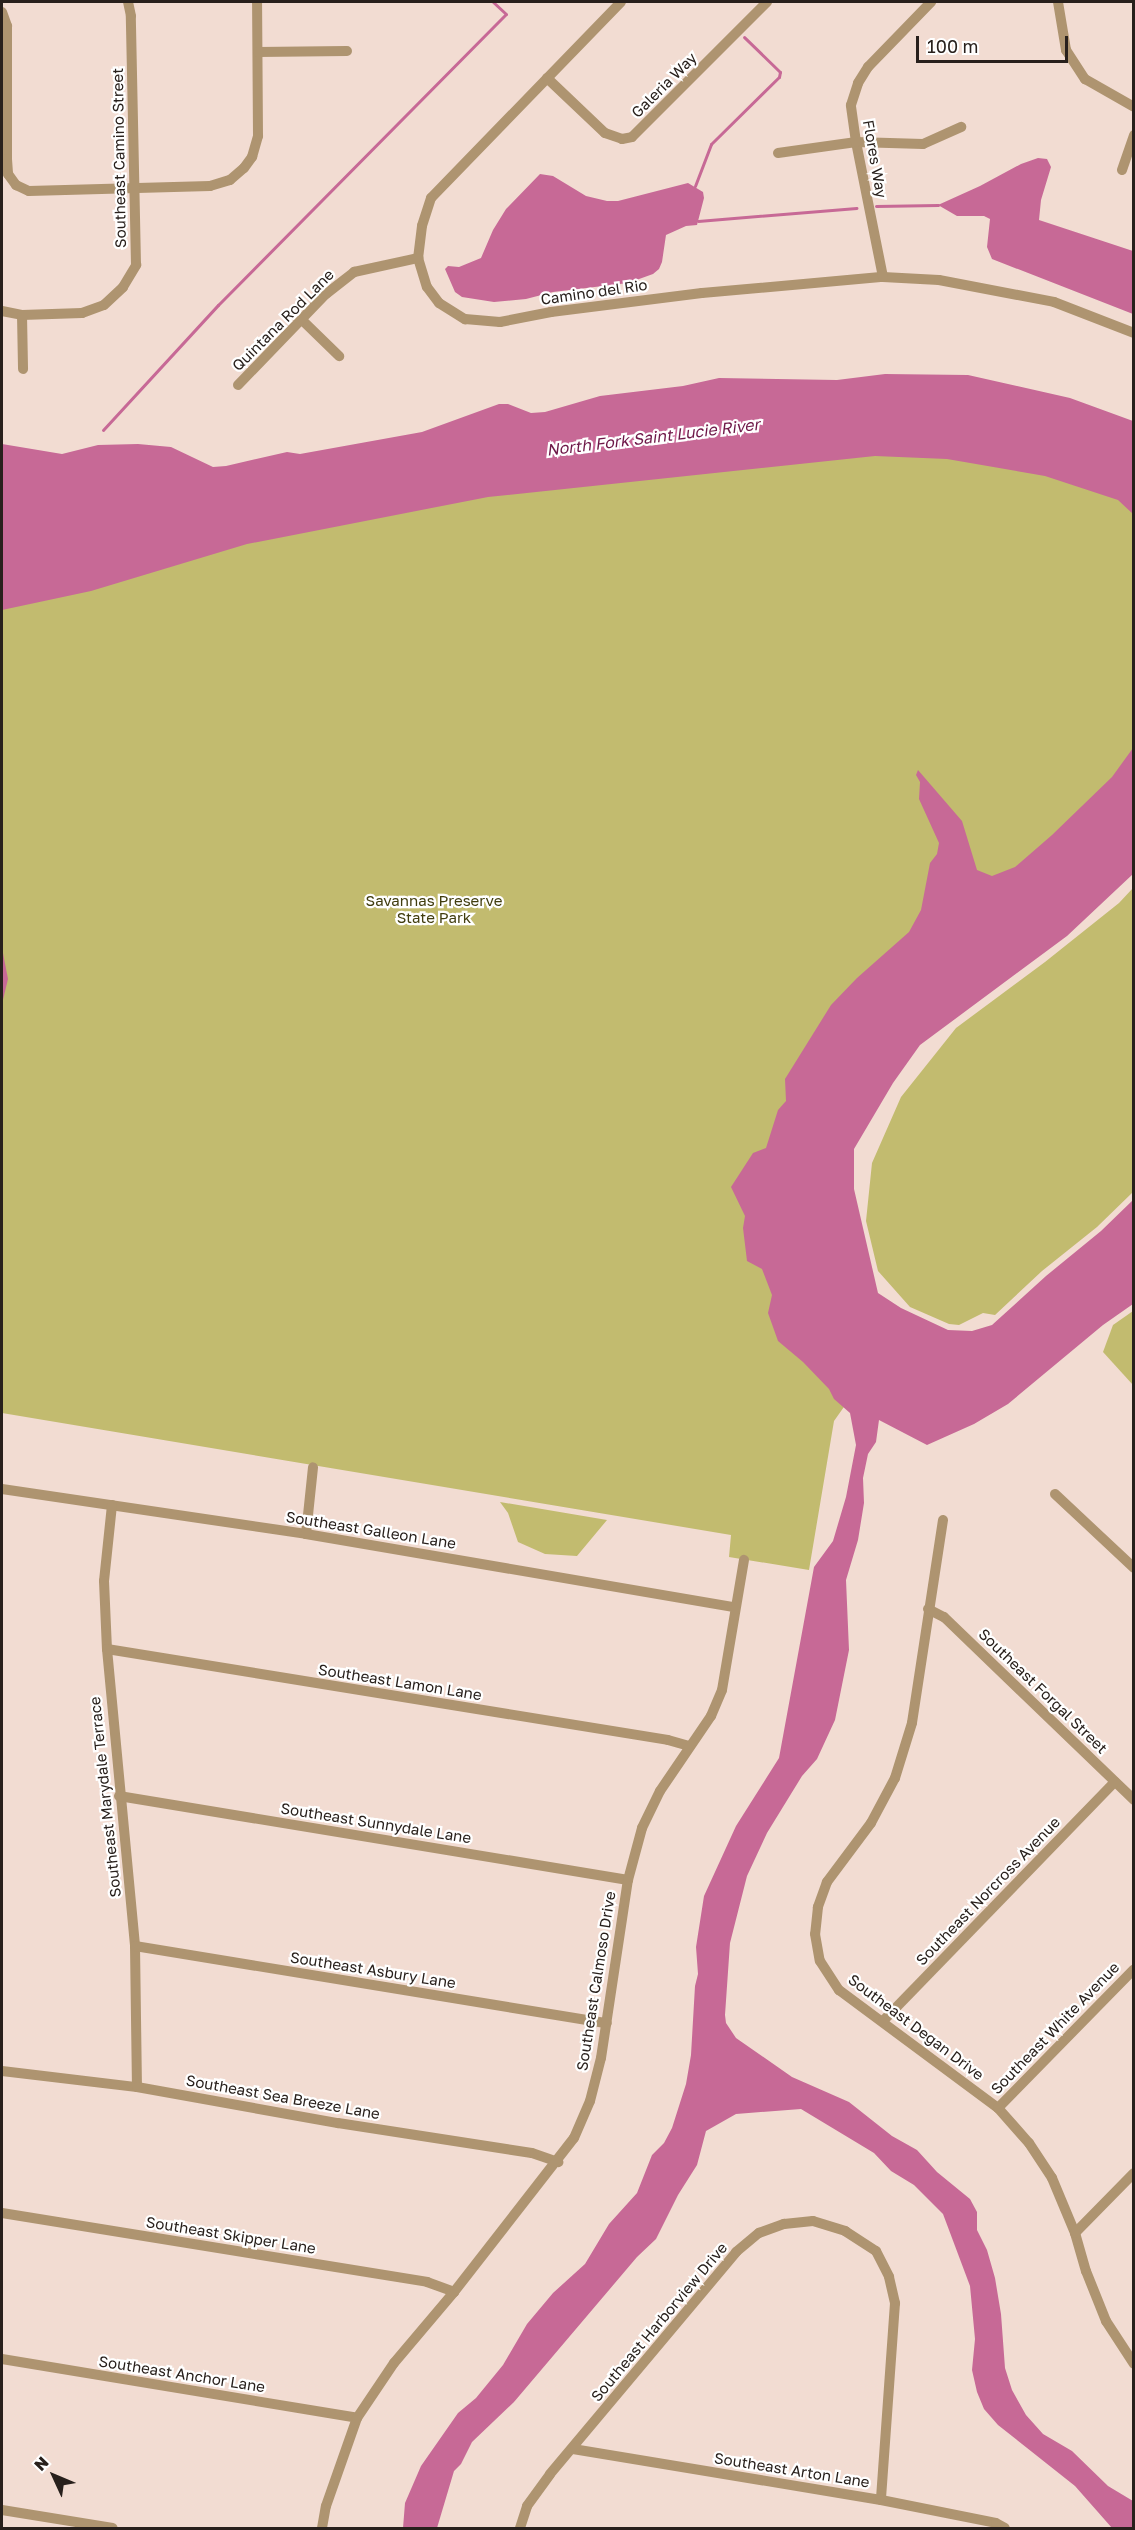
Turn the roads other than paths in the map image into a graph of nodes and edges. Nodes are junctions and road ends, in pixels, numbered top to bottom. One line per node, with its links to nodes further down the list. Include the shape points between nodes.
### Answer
1 (128, 2): 18 (street, Southeast Camino Street)
2 (257, 2): 9 (street)
3 (621, 2): 11 (street, Camino del Rio)
4 (767, 2): 11 (street, Galeria Way, via 632,137 616,138 599,129)
5 (931, 2): 15 (street, Flores Way, via 874,60 858,83 851,105)
6 (1058, 2): 12 (street, via 1066,50 1086,79)
7 (2, 12): 10 (street, via 7,26)
8 (347, 51): 9 (street)
9 (258, 52): 18 (street, via 258,136 244,168 230,180 210,186)
10 (4, 78): 18 (street, via 8,174 16,185 29,191)
11 (547, 78): 19 (street, Camino del Rio, via 432,198)
12 (1134, 106)
13 (961, 127): 15 (street, via 924,144)
14 (1134, 135): 17 (street)
15 (856, 142): 16 (street); 20 (street, Flores Way)
16 (778, 153)
17 (1122, 170)
18 (135, 189): 22 (street, Southeast Camino Street, via 136,265 123,287 104,305 82,314)
19 (417, 258): 20 (street, Camino del Rio, via 427,287 439,303 465,319 500,322 702,293); 23 (street, Quintana Rod Lane, via 354,272)
20 (883, 277): 24 (street, Camino del Rio, via 970,285 1054,302)
21 (2, 311): 22 (street, Southeast Camino Street)
22 (22, 315): 26 (street)
23 (302, 320): 25 (street); 27 (street, Quintana Rod Lane)
24 (1134, 333)
25 (339, 356)
26 (23, 369)
27 (238, 385)
28 (312, 1467): 33 (street)
29 (2, 1490): 31 (street, Southeast Galleon Lane)
30 (1055, 1494): 35 (street)
31 (112, 1505): 33 (street, Southeast Galleon Lane); 38 (street, Southeast Marydale Terrace, via 104,1581)
32 (943, 1520): 37 (street, Southeast Degan Drive)
33 (306, 1534): 36 (street, Southeast Galleon Lane)
34 (744, 1560): 36 (street, Southeast Calmoso Drive)
35 (1134, 1568)
36 (734, 1607): 39 (street, Southeast Calmoso Drive, via 722,1690 711,1716)
37 (928, 1609): 40 (street, Southeast Forgal Street, via 944,1617); 46 (street, Southeast Degan Drive, via 912,1723 895,1778 871,1824 827,1882 818,1907 815,1934 820,1961 839,1990)
38 (106, 1649): 39 (street, Southeast Lamon Lane); 41 (street, Southeast Marydale Terrace)
39 (688, 1746): 43 (street, Southeast Calmoso Drive, via 642,1828)
40 (1115, 1782): 42 (street, Southeast Forgal Street); 46 (street, Southeast Norcross Avenue)
41 (119, 1796): 43 (street, Southeast Sunnydale Lane); 44 (street, Southeast Marydale Terrace)
42 (1134, 1800)
43 (628, 1880): 47 (street, Southeast Calmoso Drive)
44 (135, 1946): 47 (street, Southeast Asbury Lane); 49 (street, Southeast Marydale Terrace)
45 (1134, 1969): 50 (street, Southeast White Avenue)
46 (883, 2021): 50 (street, Southeast Degan Drive)
47 (607, 2023): 51 (street, Southeast Calmoso Drive, via 590,2102)
48 (2, 2071): 49 (street, Southeast Sea Breeze Lane)
49 (137, 2087): 51 (street, Southeast Sea Breeze Lane, via 532,2153)
50 (999, 2108): 54 (street, Southeast Degan Drive, via 1052,2178)
51 (558, 2162): 55 (street, Southeast Calmoso Drive)
52 (1134, 2173): 54 (street)
53 (2, 2213): 55 (street, Southeast Skipper Lane, via 427,2282)
54 (1075, 2233): 57 (street, Southeast Degan Drive, via 1106,2321)
55 (454, 2292): 58 (street, Southeast Calmoso Drive, via 394,2363)
56 (2, 2359): 58 (street, Southeast Anchor Lane)
57 (1134, 2364)
58 (357, 2418): 63 (street, Southeast Calmoso Drive, via 326,2506)
59 (573, 2449): 60 (street, Southeast Arton Lane); 60 (street, Southeast Harborview Drive, via 736,2252 759,2233 784,2224 813,2221 844,2230 876,2251 889,2277 895,2303); 64 (street, Southeast Harborview Drive, via 527,2506)
60 (881, 2500): 65 (street, Southeast Arton Lane, via 996,2523)
61 (2, 2510): 62 (street)
62 (112, 2529)
63 (322, 2529)
64 (520, 2529)
65 (1005, 2529)

